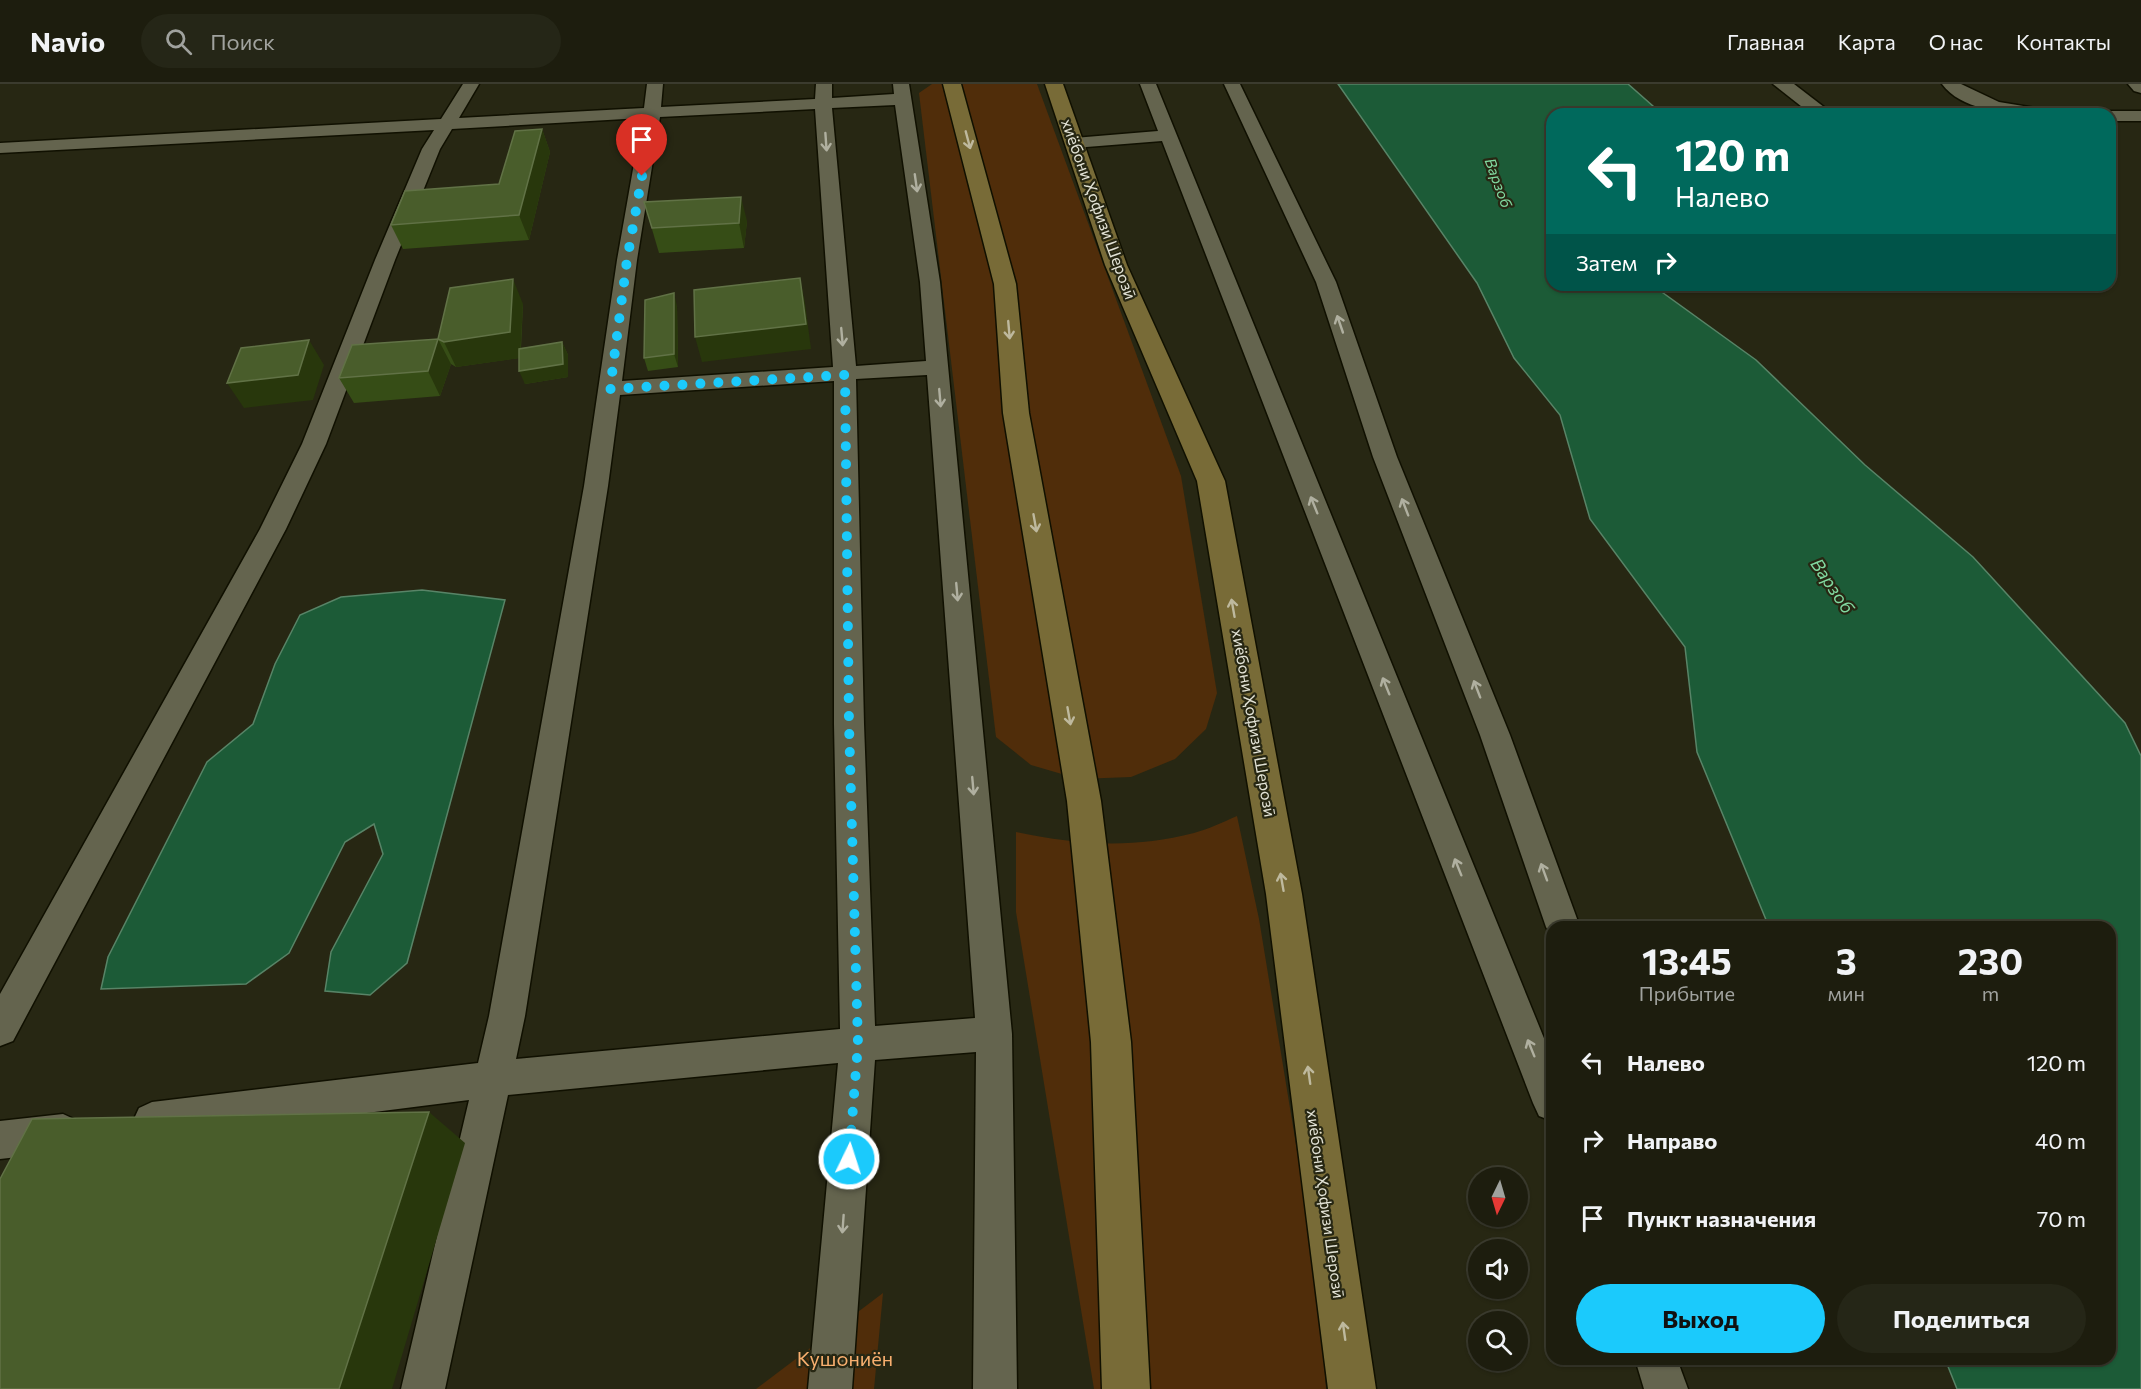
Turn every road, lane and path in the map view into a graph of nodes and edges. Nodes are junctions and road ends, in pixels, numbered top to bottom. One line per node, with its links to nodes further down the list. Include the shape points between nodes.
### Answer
1 (471, 84): 16 (lane)
2 (655, 84): 13 (lane)
3 (952, 84): 33 (main road, one-way to 33, via 1005,284 1016,414 1084,801 1111,1042)
4 (1054, 84): 18 (main road, хиёбони Ҳофизи Шерозӣ)
5 (1148, 84): 17 (lane)
6 (1232, 84): 23 (lane, one-way to 6, via 1495,735 1385,457 1326,282)
7 (1782, 84): 11 (street)
8 (1950, 84): 12 (lane)
9 (902, 92): 10 (lane); 20 (lane, one-way to 20, via 930,282)
10 (824, 94): 13 (lane); 21 (lane, one-way to 21)
11 (1815, 108)
12 (2002, 108)
13 (652, 113): 16 (lane); 22 (lane)
14 (2116, 116): 15 (lane)
15 (2141, 116)
16 (446, 126): 19 (lane); 24 (lane, via 430,149 314,444 273,529)
17 (1168, 135): 18 (lane); 28 (lane, one-way to 17)
18 (1074, 143): 34 (main road, хиёбони Ҳофизи Шерозӣ, one-way to 18, via 1284,894 1211,481 1116,265)
19 (0, 148)
20 (938, 367): 21 (lane); 25 (lane, one-way to 25)
21 (845, 375): 22 (lane); 26 (lane)
22 (610, 389): 27 (lane, via 515,969)
23 (1561, 921)
24 (0, 1029)
25 (994, 1034): 26 (lane); 32 (lane)
26 (858, 1044): 27 (lane); 31 (lane, one-way to 31)
27 (493, 1078): 29 (lane); 30 (lane)
28 (1546, 1088)
29 (0, 1140)
30 (423, 1389)
31 (830, 1389)
32 (995, 1389)
33 (1126, 1389)
34 (1352, 1389)

